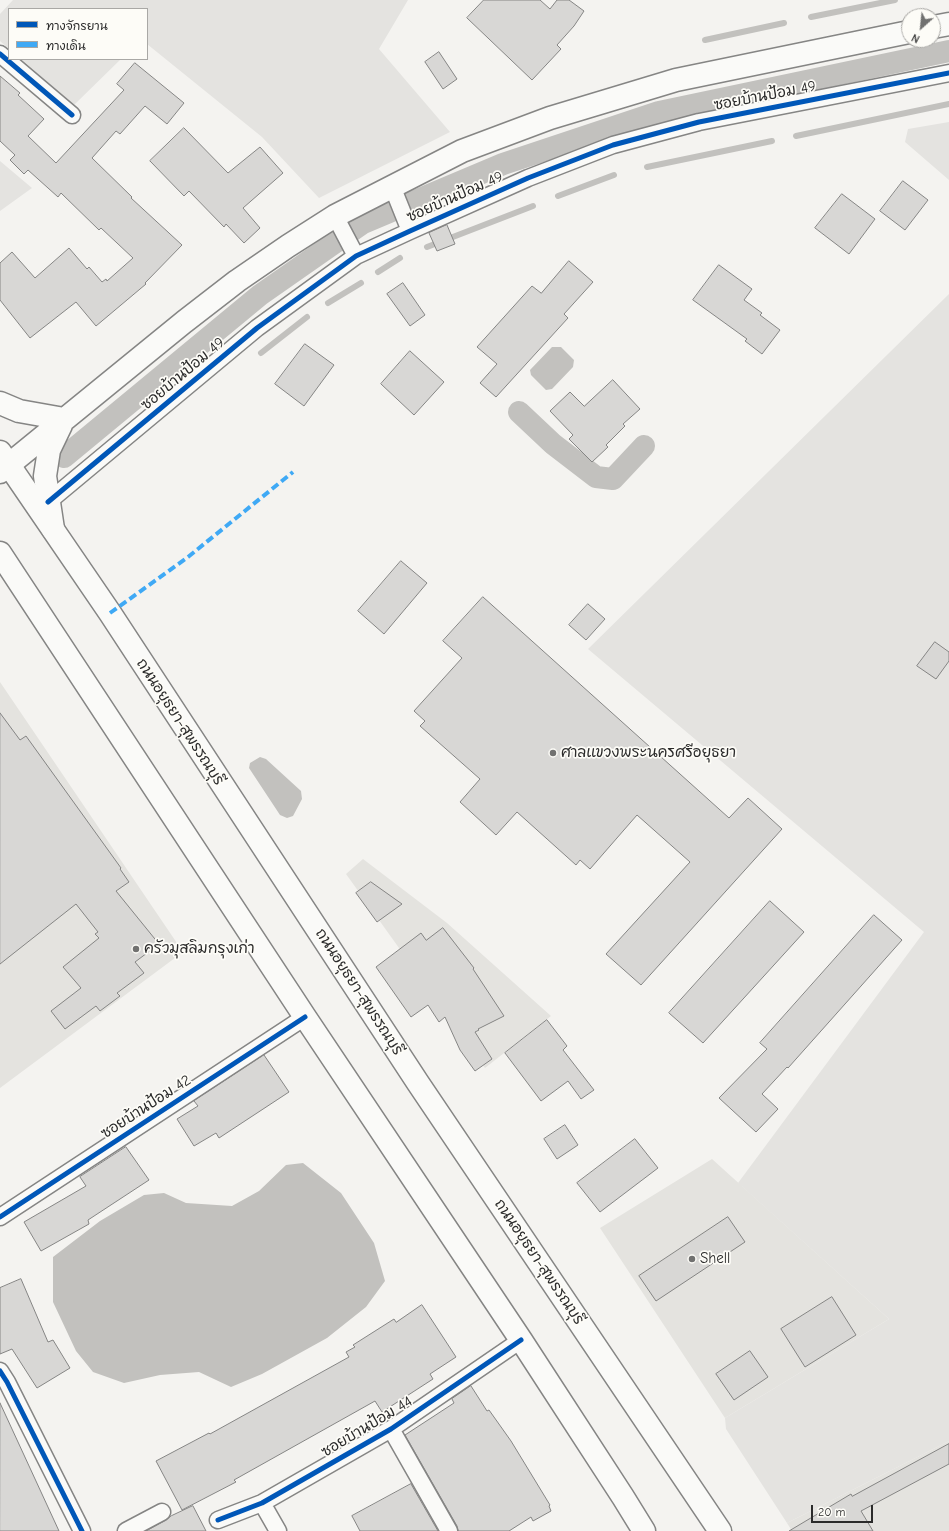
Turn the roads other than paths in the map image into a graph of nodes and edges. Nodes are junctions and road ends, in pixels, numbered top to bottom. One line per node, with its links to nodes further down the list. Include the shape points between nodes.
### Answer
1 (901, 34): 5 (main road, via 668,82 550,118 462,152)
2 (0, 54): 4 (street)
3 (949, 73): 7 (street, ซอยบ้านป้อม 49, via 699,122 614,145)
4 (72, 115)
5 (396, 196): 6 (main road); 7 (street)
6 (339, 223): 8 (street); 10 (main road, via 288,246 238,281)
7 (408, 227): 8 (street, ซอยบ้านป้อม 49)
8 (354, 252): 12 (street, ซอยบ้านป้อม 49, via 257,328)
9 (0, 403): 10 (main road, via 19,411)
10 (64, 419): 11 (main road); 12 (main road, via 49,450 45,476)
11 (3, 463): 13 (main road, ถนนอยุธยา-สุพรรณบุรี)
12 (48, 502): 13 (main road)
13 (53, 529): 28 (main road, ถนนอยุธยา-สุพรรณบุรี, via 418,1083)
14 (0, 553): 15 (main road)
15 (305, 1017): 16 (street, ซอยบ้านป้อม 42); 17 (main road)
16 (0, 1217)
17 (521, 1340): 19 (street, ซอยบ้านป้อม 44); 27 (main road)
18 (0, 1371): 23 (street)
19 (391, 1429): 20 (street, ซอยบ้านป้อม 44); 26 (street)
20 (262, 1503): 22 (street, ซอยบ้านป้อม 44); 25 (street)
21 (162, 1512): 24 (street)
22 (218, 1520)
23 (82, 1531)
24 (126, 1531)
25 (278, 1531)
26 (449, 1531)
27 (644, 1531)
28 (720, 1531)

